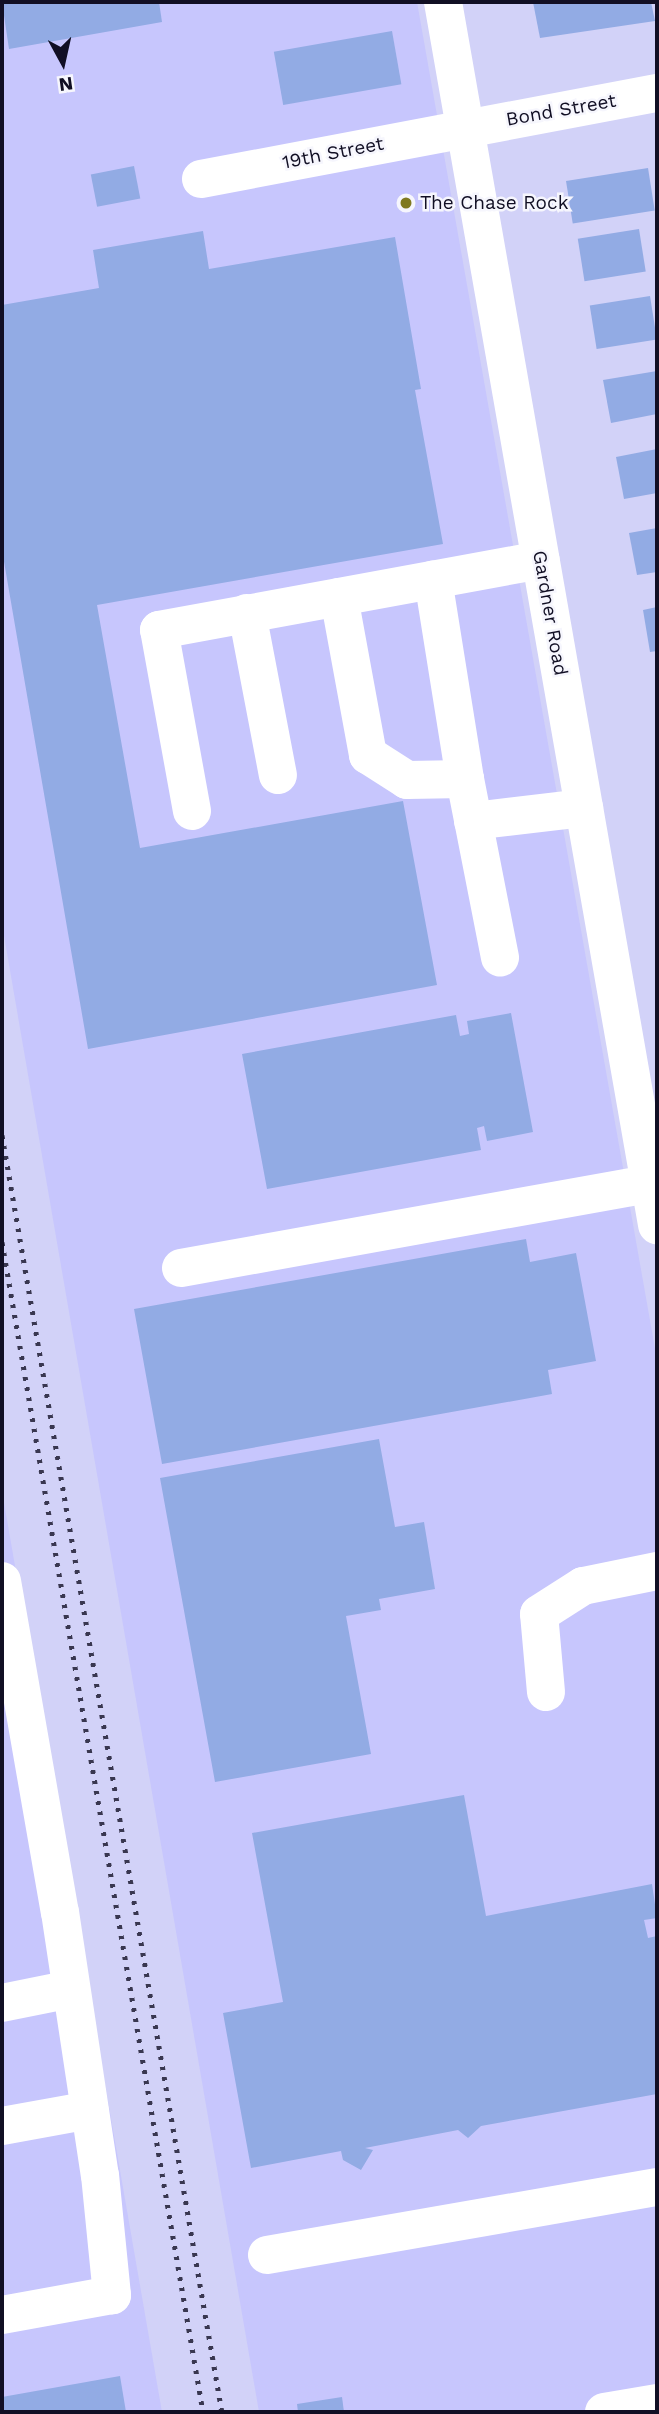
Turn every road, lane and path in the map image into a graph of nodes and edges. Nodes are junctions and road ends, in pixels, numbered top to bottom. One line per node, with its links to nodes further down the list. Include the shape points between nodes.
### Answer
1 (443, 2): 3 (street, Gardner Road)
2 (657, 93): 3 (street, Bond Street)
3 (466, 127): 4 (street, 19th Street); 5 (street, Gardner Road)
4 (201, 179)
5 (541, 560): 6 (street); 11 (street, Gardner Road)
6 (433, 580): 7 (street); 10 (street)
7 (339, 597): 8 (street); 10 (street, via 368,755 407,780)
8 (247, 613): 9 (street); 12 (street, via 159,630)
9 (278, 775)
10 (465, 779): 13 (street)
11 (584, 808): 13 (street); 15 (street, Gardner Road)
12 (192, 811)
13 (473, 821): 14 (street)
14 (500, 958)
15 (651, 1162): 16 (street, Gardner Road); 17 (street)
16 (657, 1225)
17 (181, 1268)
18 (657, 1571): 20 (street, via 583,1586 539,1614)
19 (2, 1581): 21 (street)
20 (546, 1692)
21 (71, 1989): 22 (street); 23 (street)
22 (2, 2003)
23 (90, 2110): 24 (street); 27 (street, via 112,2295)
24 (2, 2126)
25 (657, 2187): 26 (street)
26 (267, 2255)
27 (2, 2315)
28 (657, 2403): 29 (street)
29 (604, 2412)

